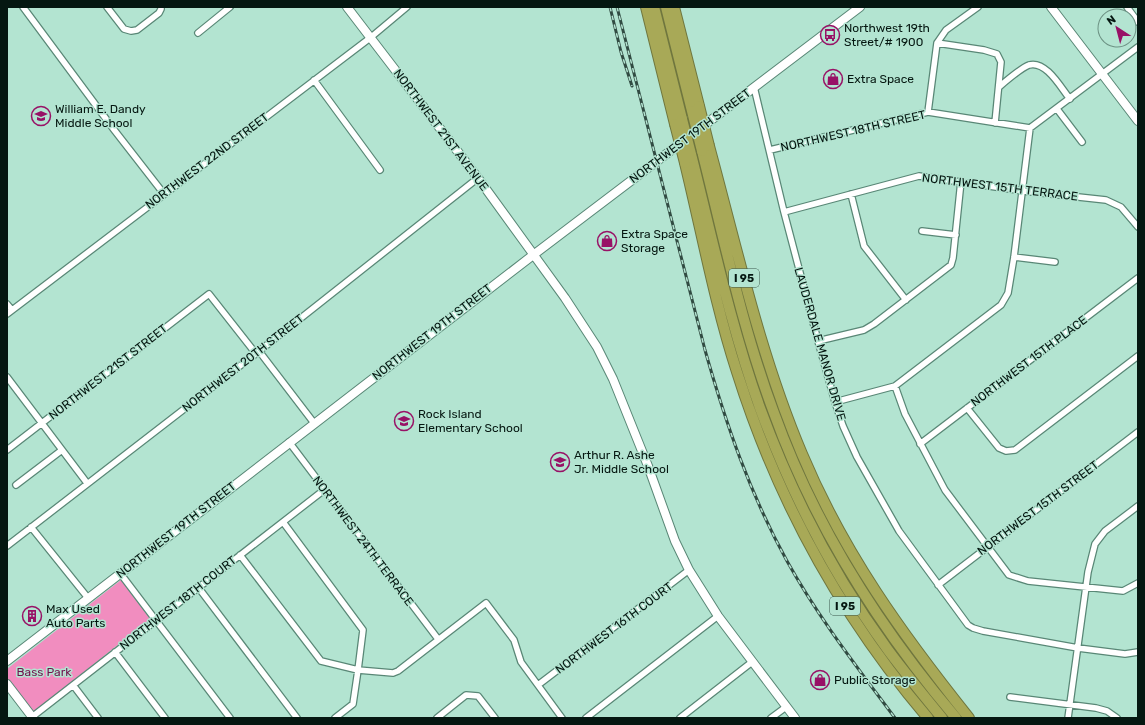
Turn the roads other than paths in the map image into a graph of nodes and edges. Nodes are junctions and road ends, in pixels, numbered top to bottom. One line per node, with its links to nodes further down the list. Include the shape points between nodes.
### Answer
1 (23, 7): 40 (street)
2 (107, 7): 3 (street, via 124,29 131,31 159,13)
3 (161, 7)
4 (230, 7): 16 (street)
5 (347, 7): 17 (street, NORTHWEST 21ST AVENUE)
6 (407, 7): 17 (street, NORTHWEST 22ND STREET)
7 (646, 7): 28 (highway, I 95)
8 (654, 7): 28 (highway)
9 (666, 7): 25 (highway)
10 (674, 7): 25 (highway, I 95)
11 (860, 7): 22 (street, NORTHWEST 19TH STREET)
12 (978, 7): 18 (street, via 946,30)
13 (1050, 7): 20 (street)
14 (1127, 7): 15 (street)
15 (1138, 22)
16 (198, 33)
17 (370, 38): 21 (street, NORTHWEST 22ND STREET); 37 (street, NORTHWEST 21ST AVENUE)
18 (938, 43): 23 (street, via 997,54 1001,62); 27 (street)
19 (1138, 47): 20 (street)
20 (1103, 74): 24 (street); 29 (street)
21 (314, 80): 36 (street); 40 (street, NORTHWEST 22ND STREET)
22 (754, 87): 34 (street, LAUDERDALE MANOR DRIVE); 46 (street, NORTHWEST 19TH STREET)
23 (999, 87): 24 (street, via 1028,66 1036,64 1046,68); 30 (street)
24 (1070, 99): 26 (street)
25 (696, 109): 33 (highway, I 95, bridge)
26 (1057, 109): 31 (street); 32 (street)
27 (928, 112): 30 (street, NORTHWEST 18TH STREET); 34 (street, NORTHWEST 18TH STREET)
28 (679, 121): 35 (highway, I 95, bridge)
29 (1138, 121)
30 (995, 123): 31 (street, NORTHWEST 18TH STREET)
31 (1030, 128): 39 (street)
32 (1082, 142)
33 (706, 148): 75 (highway, I 95, via 778,393 809,471); 88 (highway, via 748,331 779,428 829,536)
34 (770, 150): 42 (street, LAUDERDALE MANOR DRIVE)
35 (689, 161): 68 (highway, I 95, via 719,305 732,354 754,421); 77 (highway, via 753,387 788,477)
36 (380, 170)
37 (478, 178): 46 (street, NORTHWEST 21ST AVENUE); 54 (street, NORTHWEST 20TH STREET)
38 (961, 181): 39 (street, NORTHWEST 15TH TERRACE); 41 (street, NORTHWEST 15TH TERRACE, via 919,176); 45 (street)
39 (1023, 191): 43 (street, NORTHWEST 15TH TERRACE, via 1111,202 1121,207); 47 (street)
40 (164, 194): 52 (street, NORTHWEST 22ND STREET)
41 (851, 194): 42 (street, NORTHWEST 15TH TERRACE); 50 (street, via 864,246)
42 (784, 212): 53 (street, LAUDERDALE MANOR DRIVE)
43 (1138, 227)
44 (922, 231): 45 (street)
45 (956, 235): 50 (street, via 951,265)
46 (533, 254): 61 (street, NORTHWEST 19TH STREET); 79 (street, NORTHWEST 21ST AVENUE, via 597,347 613,379)
47 (1014, 257): 48 (street); 57 (street, via 1008,293 1001,305)
48 (1055, 262)
49 (1138, 278): 59 (street, NORTHWEST 15TH PLACE)
50 (906, 300): 53 (street, via 864,330)
51 (7, 304): 52 (street)
52 (9, 312)
53 (818, 341): 58 (street, LAUDERDALE MANOR DRIVE)
54 (258, 352): 60 (street, NORTHWEST 21ST STREET, via 253,350 210,294); 61 (street); 67 (street, NORTHWEST 20TH STREET)
55 (1138, 356): 59 (street, via 1015,450 1006,451 999,448)
56 (8, 380): 60 (street)
57 (895, 386): 58 (street); 64 (street)
58 (835, 402): 82 (street, LAUDERDALE MANOR DRIVE, via 857,457 899,531)
59 (967, 408): 64 (street, NORTHWEST 15TH PLACE)
60 (42, 422): 65 (street, NORTHWEST 21ST STREET); 66 (street)
61 (314, 423): 63 (street, NORTHWEST 19TH STREET)
62 (1138, 432): 76 (street, NORTHWEST 15TH STREET)
63 (289, 442): 70 (street, NORTHWEST 24TH TERRACE); 80 (street, NORTHWEST 19TH STREET)
64 (920, 444): 76 (street, via 945,490)
65 (7, 450)
66 (62, 450): 67 (street); 69 (street)
67 (87, 483): 73 (street, NORTHWEST 20TH STREET)
68 (779, 484): 77 (highway); 115 (highway, I 95, via 810,546 845,605 894,676)
69 (16, 485)
70 (324, 490): 72 (street, NORTHWEST 18TH COURT); 89 (street, NORTHWEST 24TH TERRACE)
71 (1138, 506): 84 (street, via 1105,531 1095,544)
72 (283, 522): 78 (street, NORTHWEST 18TH COURT); 95 (street, via 363,630)
73 (31, 527): 74 (street, NORTHWEST 20TH STREET); 85 (street)
74 (7, 546)
75 (847, 546): 88 (highway); 118 (highway, I 95, via 902,631)
76 (987, 547): 82 (street, NORTHWEST 15TH STREET); 84 (street, via 1009,575 1028,581)
77 (824, 548): 116 (highway, via 877,635)
78 (240, 555): 83 (street, NORTHWEST 18TH COURT); 95 (street, via 321,661)
79 (689, 570): 86 (street, NORTHWEST 21ST AVENUE); 98 (street, NORTHWEST 16TH COURT)
80 (120, 573): 85 (street, NORTHWEST 19TH STREET); 87 (street)
81 (1138, 582): 84 (street, via 1123,591)
82 (938, 585): 90 (street, LAUDERDALE MANOR DRIVE, via 973,628)
83 (198, 587): 87 (street, NORTHWEST 18TH COURT); 106 (street)
84 (1086, 588): 90 (street)
85 (88, 598): 93 (street, NORTHWEST 19TH STREET)
86 (718, 616): 94 (street, NORTHWEST 21ST AVENUE); 111 (street)
87 (157, 620): 91 (street, NORTHWEST 18TH COURT); 105 (street)
88 (882, 623): 117 (highway)
89 (438, 639): 95 (street, via 393,673); 98 (street, via 486,603 514,640 521,662)
90 (1078, 648): 92 (street, LAUDERDALE MANOR DRIVE, via 1126,654); 100 (street)
91 (115, 652): 97 (street, NORTHWEST 18TH COURT); 104 (street)
92 (1138, 652)
93 (7, 661)
94 (752, 662): 101 (street, NORTHWEST 21ST AVENUE); 112 (street)
95 (358, 670): 107 (street, via 353,704)
96 (7, 684): 102 (street)
97 (73, 685): 102 (street, NORTHWEST 18TH COURT); 103 (street)
98 (538, 685): 110 (street)
99 (1010, 697): 100 (street)
100 (1070, 705): 119 (street); 120 (street, via 1107,711)
101 (786, 706): 113 (street); 114 (street, NORTHWEST 21ST AVENUE)
102 (32, 717)
103 (98, 718)
104 (165, 718)
105 (230, 718)
106 (297, 718)
107 (335, 718)
108 (437, 718): 109 (street, via 466,695 478,696)
109 (494, 718)
110 (562, 718)
111 (586, 718)
112 (680, 718)
113 (771, 718)
114 (794, 718)
115 (928, 718)
116 (942, 718)
117 (956, 718)
118 (969, 718)
119 (1068, 718)
120 (1117, 718)

